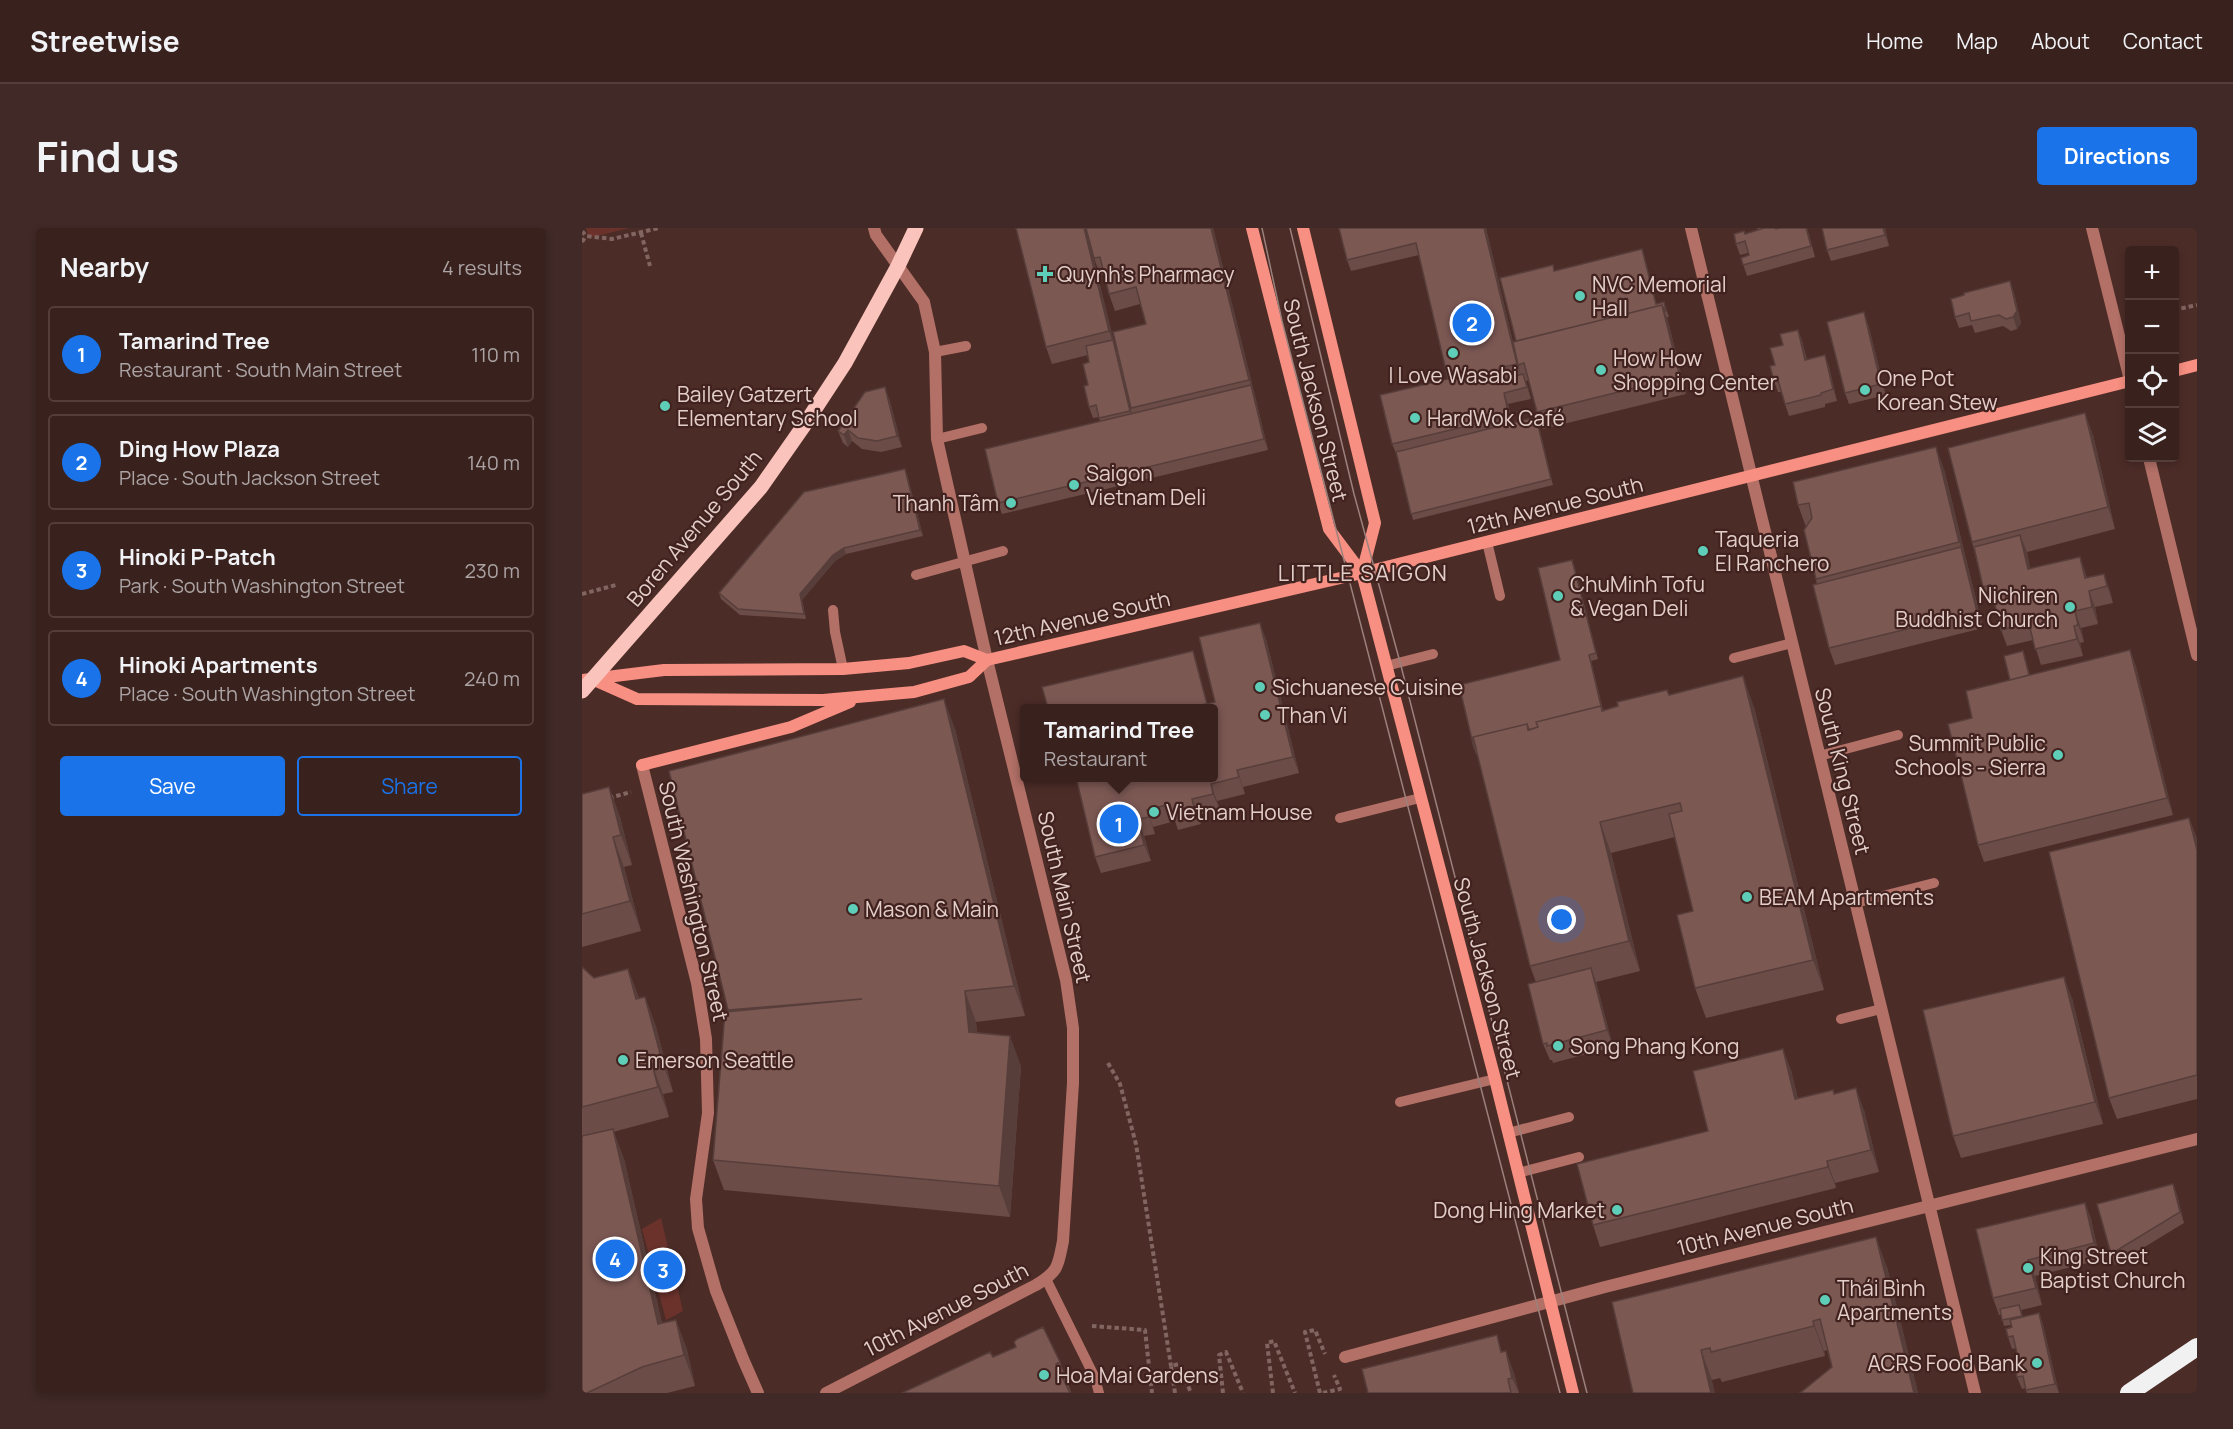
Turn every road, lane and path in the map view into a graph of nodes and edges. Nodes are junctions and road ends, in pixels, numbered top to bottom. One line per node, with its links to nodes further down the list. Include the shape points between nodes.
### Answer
1 (659, 228): 9 (path)
2 (874, 228): 13 (street, South Main Street)
3 (916, 228): 13 (main road, Boren Avenue South)
4 (1252, 228): 29 (main road, South Jackson Street, via 1329,529)
5 (1303, 228): 29 (main road, South Jackson Street, via 1375,523)
6 (1691, 228): 25 (street, South King Street)
7 (2092, 228): 18 (street)
8 (582, 231): 10 (path)
9 (641, 233): 10 (path, via 612,239); 12 (path)
10 (586, 236): 11 (path)
11 (582, 243)
12 (650, 266)
13 (898, 266): 17 (street, South Main Street, via 924,302); 42 (main road, Boren Avenue South, via 845,363 761,487)
14 (2197, 305): 15 (path)
15 (2179, 309)
16 (966, 346): 17 (lane)
17 (935, 352): 23 (street, South Main Street)
18 (2125, 361)
19 (2197, 365): 20 (main road)
20 (2179, 369)
21 (2125, 382): 25 (main road, 12th Avenue South)
22 (982, 428): 23 (lane)
23 (937, 440): 28 (street, South Main Street)
24 (2150, 462): 37 (street)
25 (1751, 476): 26 (main road, 12th Avenue South); 35 (street, South King Street)
26 (1487, 542): 29 (main road, 12th Avenue South); 33 (lane)
27 (1004, 551): 28 (lane)
28 (965, 562): 30 (lane); 39 (street, South Main Street)
29 (1362, 573): 39 (main road, 12th Avenue South); 40 (main road, South Jackson Street)
30 (916, 575)
31 (616, 585): 32 (path)
32 (582, 594)
33 (1500, 596)
34 (833, 610): 41 (lane)
35 (1792, 643): 38 (lane); 45 (street, South King Street)
36 (1433, 654): 40 (lane)
37 (2197, 655)
38 (1734, 658)
39 (987, 660): 41 (main road, 12th Avenue South, via 964,651 909,663); 43 (main road, 12th Avenue South, via 969,677 914,692); 64 (street, South Main Street, via 1066,980 1073,1028)
40 (1386, 666): 48 (main road, South Jackson Street)
41 (843, 669): 42 (main road, 12th Avenue South, via 664,670)
42 (585, 683): 43 (main road, 12th Avenue South, via 637,699)
43 (858, 698): 46 (main road, via 791,727)
44 (1898, 735): 45 (lane)
45 (1819, 756): 52 (street, South King Street)
46 (642, 765): 73 (street, South Washington Street, via 697,983 706,1039 708,1113 696,1199 698,1228 716,1292)
47 (639, 790): 49 (path)
48 (1420, 798): 50 (lane); 56 (main road, South Jackson Street)
49 (602, 799)
50 (1340, 818)
51 (1934, 883): 52 (lane)
52 (1855, 903): 53 (street, South King Street)
53 (1881, 1009): 54 (lane); 63 (street, South King Street)
54 (1841, 1019)
55 (1108, 1063): 71 (path, via 1120,1084 1136,1144)
56 (1495, 1079): 57 (lane); 59 (main road, South Jackson Street)
57 (1400, 1102)
58 (1569, 1117): 59 (lane)
59 (1508, 1133): 62 (main road, South Jackson Street)
60 (2197, 1139): 63 (street, 10th Avenue South)
61 (1578, 1157): 62 (lane)
62 (1518, 1173): 66 (main road, South Jackson Street)
63 (1929, 1205): 66 (street, 10th Avenue South); 85 (street, South King Street)
64 (1063, 1241): 65 (street, 10th Avenue South, via 1053,1274)
65 (1046, 1279): 74 (street, 10th Avenue South); 75 (lane)
66 (1551, 1302): 69 (street, 10th Avenue South); 84 (main road, South Jackson Street)
67 (1090, 1326): 76 (path, via 1145,1330)
68 (2197, 1347): 86 (highway)
69 (1345, 1357)
70 (1328, 1360): 83 (path, via 1315,1330 1305,1332)
71 (1171, 1366): 77 (path); 78 (path, via 1179,1364)
72 (1332, 1370): 83 (path, via 1340,1389)
73 (759, 1393)
74 (826, 1393)
75 (1099, 1393)
76 (1152, 1393)
77 (1175, 1393)
78 (1191, 1393)
79 (1223, 1393): 80 (path, via 1219,1355 1226,1352)
80 (1243, 1393)
81 (1273, 1393): 82 (path, via 1267,1343 1274,1341)
82 (1295, 1393)
83 (1321, 1393)
84 (1573, 1393)
85 (1975, 1393)
86 (2129, 1393)

